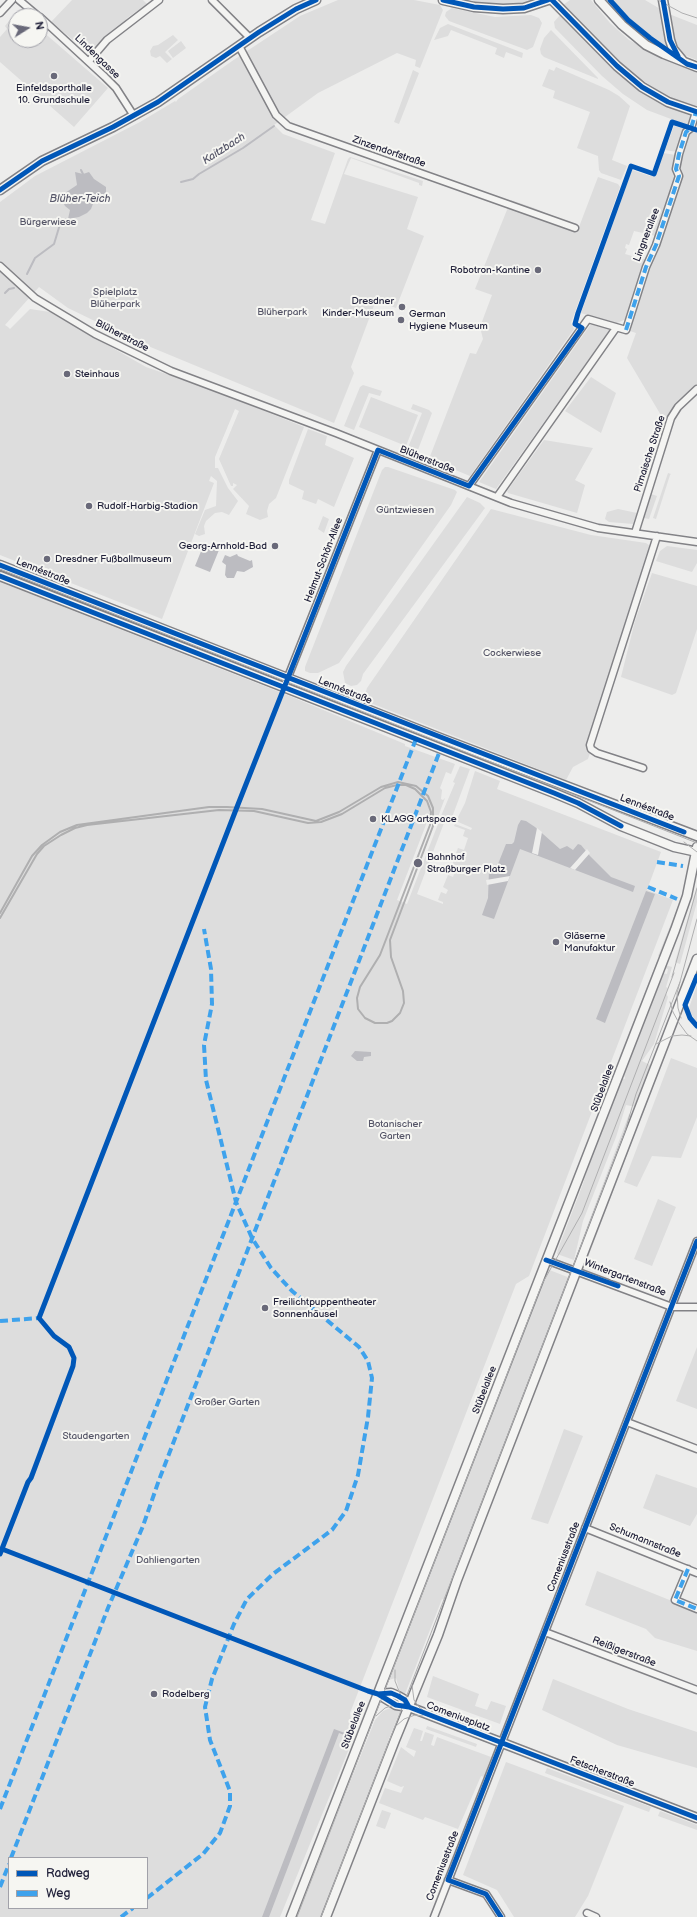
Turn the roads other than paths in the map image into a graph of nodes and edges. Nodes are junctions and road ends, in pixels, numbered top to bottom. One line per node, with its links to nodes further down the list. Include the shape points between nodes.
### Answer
1 (12, 0): 12 (street)
2 (19, 0): 11 (street, Lindengasse)
3 (159, 0): 16 (street, via 107,40)
4 (212, 0): 14 (street)
5 (316, 0): 14 (main road)
6 (443, 0): 7 (main road, via 474,7 503,9 524,8)
7 (548, 0)
8 (552, 0): 19 (main road, via 616,66 642,87 668,102)
9 (599, 0): 17 (main road, via 622,26 637,38)
10 (663, 0): 17 (main road, via 671,45)
11 (28, 8)
12 (0, 14)
13 (48, 25): 16 (street, Lindengasse)
14 (250, 38): 15 (main road)
15 (239, 46): 20 (main road); 23 (street, Zinzendorfstraße, via 276,115 288,126)
16 (89, 61): 20 (street, Lindengasse, via 116,88)
17 (687, 64): 18 (main road)
18 (697, 67)
19 (697, 112): 21 (street, Lingnerallee)
20 (134, 116): 22 (main road, via 42,161)
21 (694, 129): 25 (street, Lingnerallee, via 686,132 676,169 678,176 626,330)
22 (0, 190)
23 (574, 228)
24 (0, 266): 27 (street, Blüherstraße, via 35,298 124,349 171,371)
25 (616, 328): 28 (street, via 588,319); 29 (street)
26 (697, 389): 30 (street, Pirnaische Straße, via 678,407 671,418)
27 (378, 450): 28 (street, Blüherstraße); 35 (street, Helmut-Schön-Allee)
28 (469, 486): 29 (street, Blüherstraße)
29 (496, 497): 30 (street, Blüherstraße, via 521,507 598,528)
30 (635, 533): 31 (street, Blüherstraße)
31 (657, 536): 32 (street, Blüherstraße); 37 (street, via 590,745 597,753)
32 (697, 542)
33 (0, 565): 35 (main road, Lennéstraße)
34 (0, 576): 36 (main road, Lennéstraße)
35 (288, 678): 36 (street, Helmut-Schön-Allee); 38 (main road, Lennéstraße)
36 (284, 687): 39 (main road, Lennéstraße, via 566,798 627,828 678,848)
37 (643, 768)
38 (697, 836)
39 (697, 851): 42 (main road, Stübelallee, via 679,920)
40 (697, 959): 43 (main road)
41 (697, 1241): 44 (street, Comeniusstraße)
42 (546, 1260): 43 (street, Wintergartenstraße); 54 (main road, Stübelallee)
43 (576, 1271): 44 (street, Wintergartenstraße); 55 (main road)
44 (672, 1307): 45 (street, Wintergartenstraße); 46 (street, Comeniusstraße)
45 (697, 1307)
46 (627, 1422): 47 (street); 48 (street, Comeniusstraße)
47 (697, 1449)
48 (585, 1528): 49 (street, Schumannstraße); 52 (street, Comeniusstraße)
49 (688, 1569): 50 (street, Schumannstraße); 51 (street, via 675,1600)
50 (697, 1572)
51 (697, 1609)
52 (545, 1632): 53 (street, Reißigerstraße); 56 (street, Comeniusstraße)
53 (697, 1690)
54 (378, 1694): 55 (main road, Comeniusplatz, via 388,1692 398,1696 405,1700); 60 (main road, Stübelallee)
55 (409, 1707): 56 (main road, Comeniusplatz); 61 (main road)
56 (501, 1743): 57 (main road, Fetscherstraße); 58 (street, Comeniusstraße)
57 (697, 1818)
58 (448, 1880): 62 (street, Comeniusstraße); 63 (street, via 486,1894)
59 (587, 1913): 64 (street)
60 (291, 1917)
61 (326, 1917)
62 (434, 1917)
63 (501, 1917)
64 (596, 1917)

